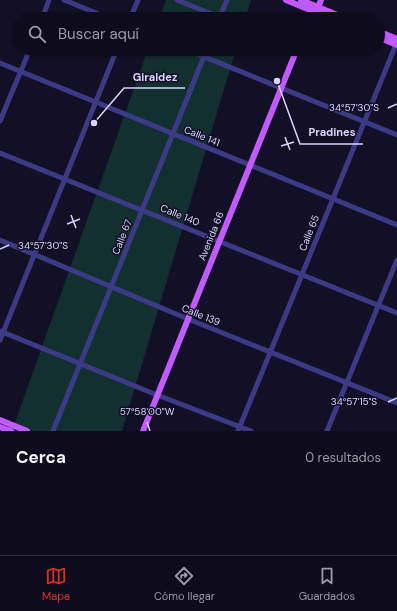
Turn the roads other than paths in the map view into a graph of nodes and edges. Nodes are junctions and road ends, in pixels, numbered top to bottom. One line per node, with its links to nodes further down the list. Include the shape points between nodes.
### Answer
1 (49, 0): 10 (street)
2 (64, 0): 11 (street)
3 (138, 0): 12 (street)
4 (176, 0): 13 (street)
5 (227, 0): 14 (street)
6 (286, 0): 9 (main road)
7 (301, 0): 9 (main road)
8 (321, 0): 9 (main road)
9 (316, 7): 15 (main road)
10 (45, 12)
11 (94, 12)
12 (133, 12)
13 (206, 12)
14 (223, 12)
15 (329, 12)
16 (385, 35): 18 (main road)
17 (385, 39): 18 (main road)
18 (397, 43): 28 (street, Calle 65)
19 (27, 56): 24 (street)
20 (114, 56): 26 (street)
21 (296, 56): 25 (main road, Avenida 66)
22 (204, 57): 25 (street); 29 (street, Calle 67)
23 (0, 63): 24 (street, Calle 141)
24 (21, 72): 26 (street, Calle 141); 27 (street)
25 (283, 89): 28 (street); 32 (main road, Avenida 66)
26 (96, 102): 29 (street, Calle 141); 33 (street)
27 (0, 121)
28 (364, 122): 30 (street); 34 (street, Calle 65)
29 (173, 134): 32 (street, Calle 141); 35 (street, Calle 67)
30 (397, 135)
31 (0, 153): 33 (street, Calle 140)
32 (252, 166): 34 (street, Calle 141); 38 (main road, Avenida 66)
33 (65, 178): 35 (street, Calle 140); 39 (street)
34 (333, 199): 36 (street, Calle 141); 41 (street, Calle 65)
35 (142, 209): 38 (street, Calle 140); 42 (street, Calle 67)
36 (397, 225)
37 (0, 240): 39 (street, Calle 139)
38 (221, 242): 41 (street, Calle 140); 45 (main road, Avenida 66)
39 (34, 254): 42 (street, Calle 139); 46 (street)
40 (397, 260): 43 (street)
41 (302, 274): 43 (street, Calle 140); 48 (street, Calle 65)
42 (111, 287): 45 (street, Calle 139); 49 (street, Calle 67)
43 (378, 305): 44 (street, Calle 140); 50 (street)
44 (397, 313)
45 (189, 320): 48 (street, Calle 139); 51 (main road, Avenida 66)
46 (2, 331): 47 (street); 49 (street)
47 (0, 340)
48 (269, 352): 50 (street, Calle 139); 55 (street, Calle 65)
49 (80, 363): 51 (street); 58 (street, Calle 67)
50 (346, 384): 52 (street, Calle 139); 62 (street)
51 (159, 396): 55 (street); 59 (main road, Avenida 66); 60 (main road, Avenida 66)
52 (397, 403)
53 (0, 420): 57 (main road)
54 (0, 427): 56 (main road)
55 (239, 429): 61 (street)
56 (10, 431)
57 (27, 431)
58 (53, 431)
59 (143, 431)
60 (147, 431)
61 (251, 431)
62 (327, 431)

